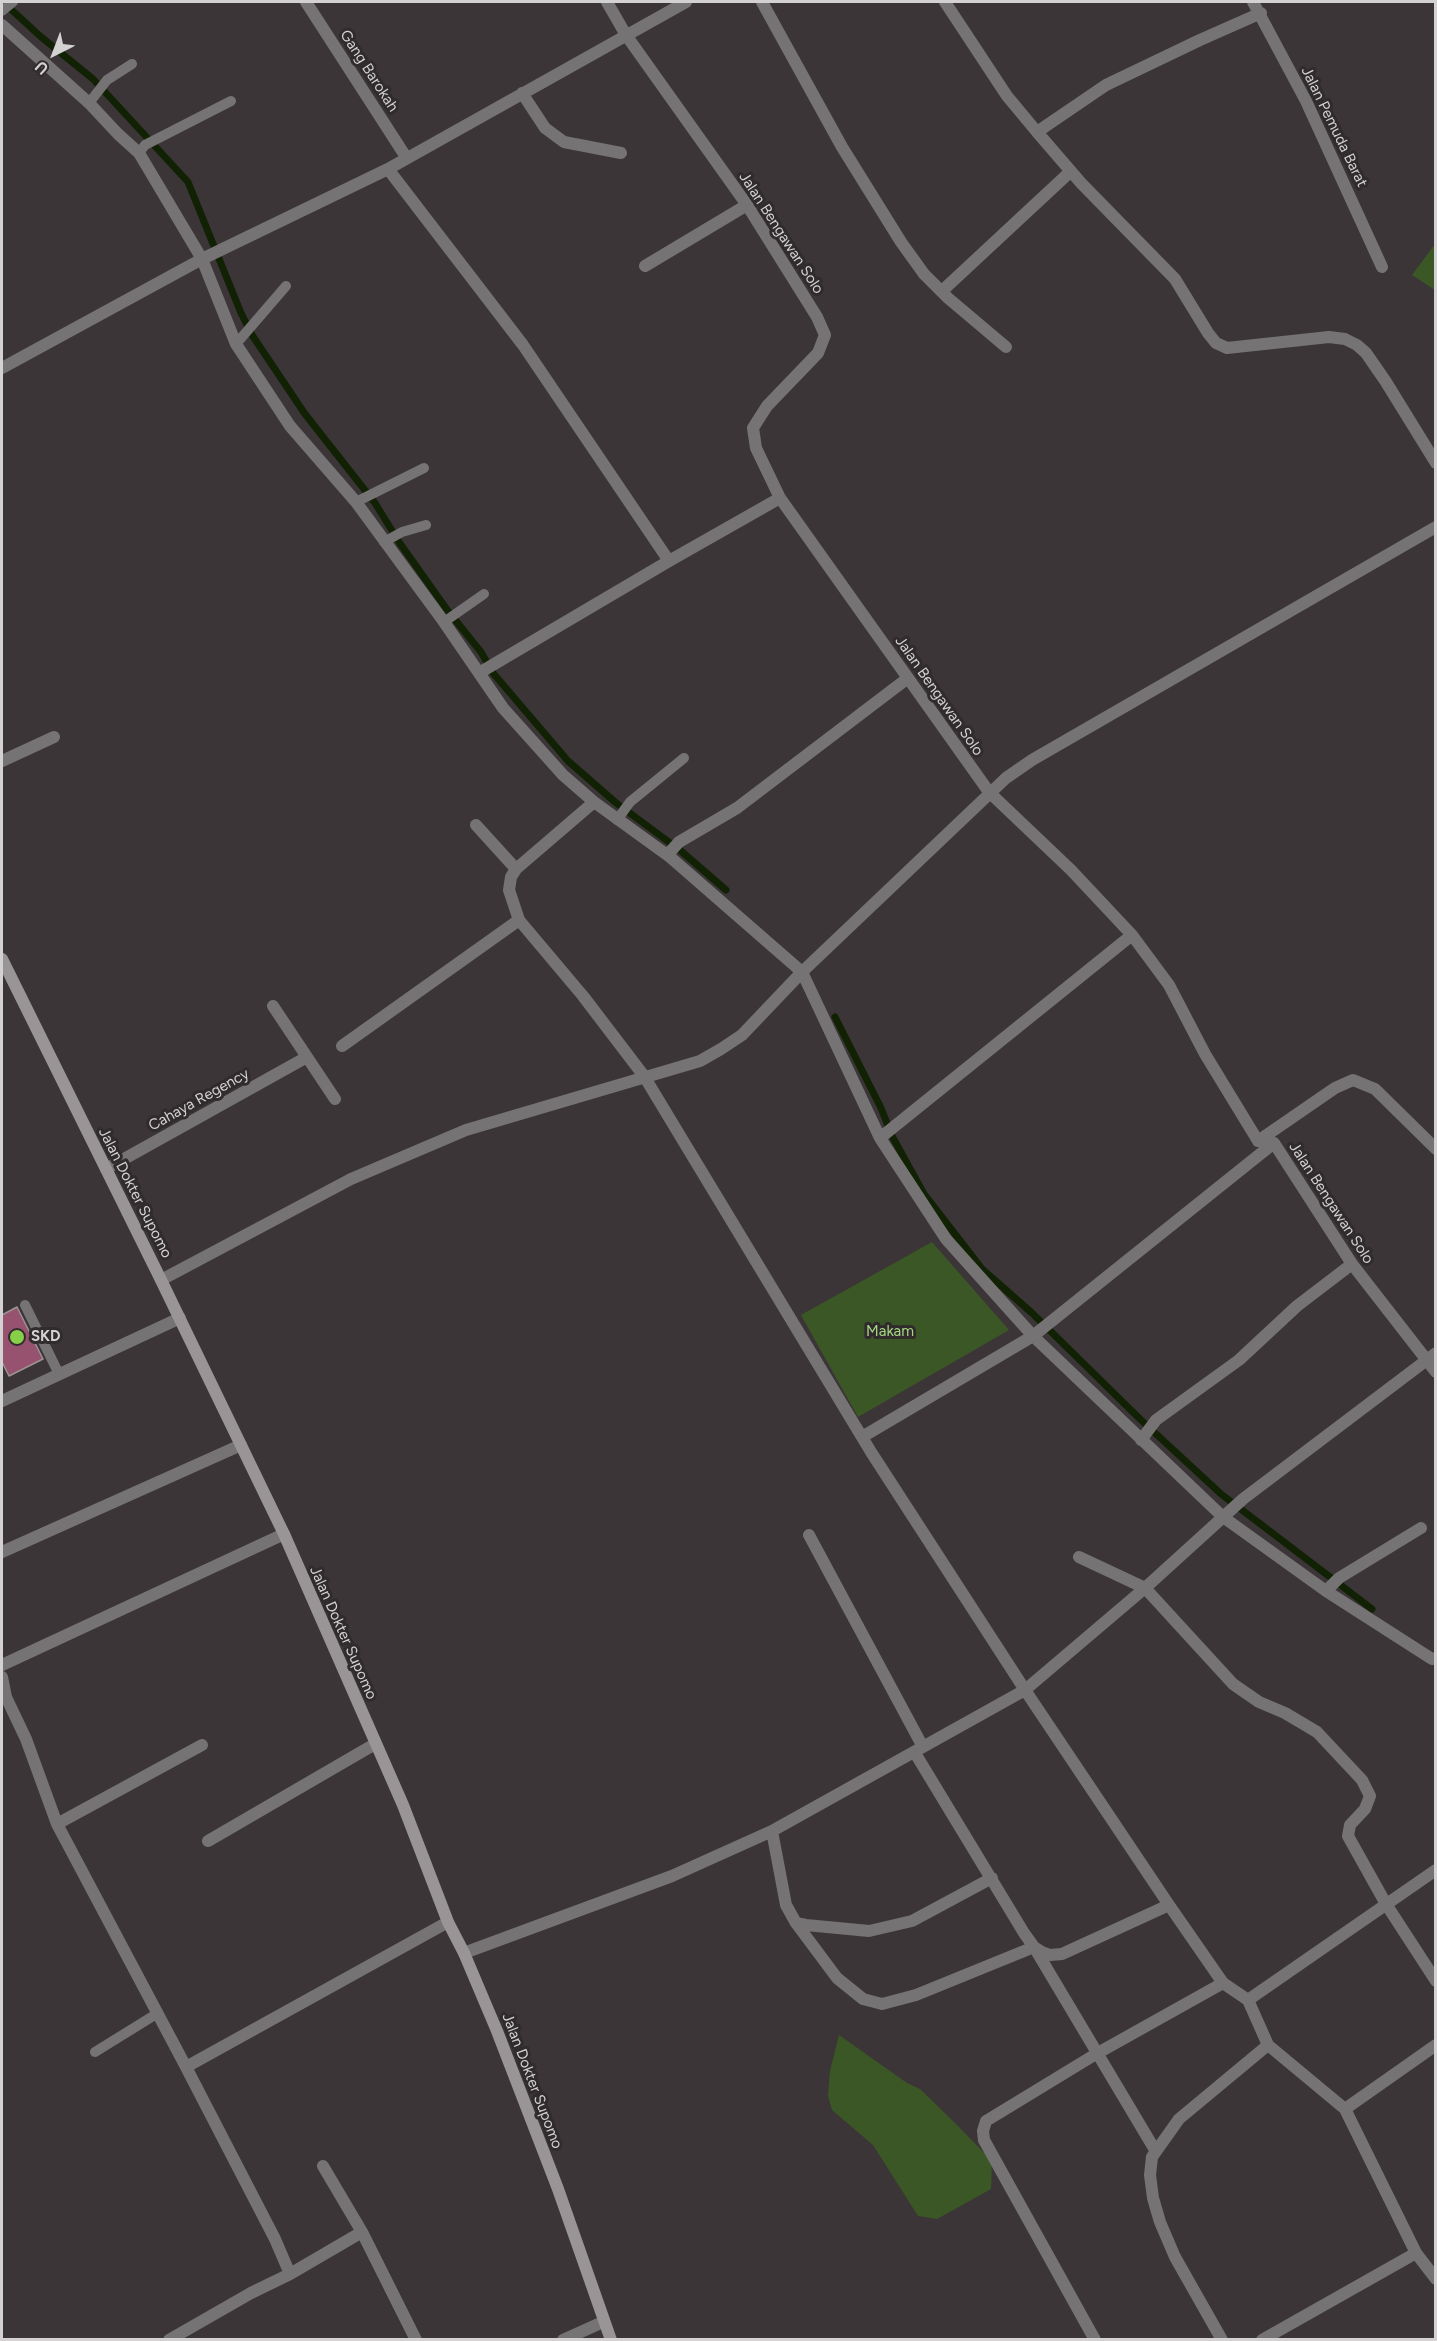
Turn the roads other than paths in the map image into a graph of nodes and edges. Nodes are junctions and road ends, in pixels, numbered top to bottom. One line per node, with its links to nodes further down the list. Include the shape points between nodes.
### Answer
1 (13, 2): 8 (lane)
2 (306, 2): 19 (street, Gang Barokah)
3 (607, 2): 11 (street, Jalan Bengawan Solo)
4 (686, 2): 11 (street)
5 (762, 2): 27 (street, via 842,147 901,242)
6 (945, 2): 16 (street, via 1007,96)
7 (1253, 2): 9 (street, Jalan Pemuda Barat)
8 (2, 11)
9 (1261, 14): 16 (street, via 1106,85); 25 (street, Jalan Pemuda Barat)
10 (2, 25): 14 (street)
11 (626, 35): 13 (street); 22 (street, Jalan Bengawan Solo)
12 (132, 64): 14 (lane, via 107,80)
13 (522, 93): 18 (street, via 545,128 564,142); 19 (street)
14 (92, 98): 17 (street)
15 (231, 101): 17 (lane)
16 (1037, 132): 21 (street)
17 (142, 149): 23 (street)
18 (621, 153)
19 (406, 157): 20 (street)
20 (388, 169): 23 (street); 38 (street, via 523,345)
21 (1071, 171): 27 (street); 31 (street, via 1175,279 1216,343 1227,348 1329,337 1357,345 1386,382)
22 (747, 205): 24 (street); 33 (street, Jalan Bengawan Solo, via 825,335 818,353 767,406 753,428 756,448)
23 (206, 257): 28 (street); 30 (street)
24 (645, 266)
25 (1382, 267)
26 (286, 286): 28 (lane)
27 (942, 291): 29 (street)
28 (239, 342): 34 (street, via 290,426)
29 (1006, 347)
30 (2, 368)
31 (1436, 463)
32 (424, 468): 34 (lane)
33 (780, 498): 38 (street); 42 (street, Jalan Bengawan Solo)
34 (360, 500): 37 (street)
35 (426, 525): 37 (lane)
36 (1436, 527): 46 (street, via 1032,760)
37 (387, 540): 40 (street)
38 (669, 561): 41 (street)
39 (484, 594): 40 (lane)
40 (451, 618): 41 (street)
41 (482, 672): 47 (street, via 503,708 563,775)
42 (908, 678): 46 (street, Jalan Bengawan Solo); 50 (street, via 737,808 680,842)
43 (54, 737): 45 (street)
44 (684, 758): 48 (lane)
45 (2, 761)
46 (989, 792): 53 (street, Jalan Bengawan Solo); 55 (street)
47 (594, 802): 48 (street); 51 (street)
48 (619, 815): 50 (street)
49 (476, 825): 51 (street)
50 (670, 855): 55 (street)
51 (516, 869): 52 (street, via 509,890)
52 (519, 920): 57 (street); 59 (street)
53 (1132, 935): 61 (street); 62 (street, Jalan Bengawan Solo, via 1168,985)
54 (2, 959): 65 (street, Jalan Dokter Supomo)
55 (802, 972): 59 (street, via 742,1035 721,1049 700,1060); 61 (street)
56 (273, 1006): 58 (street)
57 (342, 1046)
58 (307, 1057): 60 (street); 65 (street, Cahaya Regency)
59 (644, 1076): 67 (street, via 456,1134 351,1179); 76 (street)
60 (335, 1099)
61 (886, 1133): 70 (street, via 946,1239)
62 (1258, 1142): 63 (street, Jalan Bengawan Solo); 64 (street, via 1335,1088 1353,1080 1375,1089)
63 (1274, 1143): 66 (street, Jalan Bengawan Solo); 70 (street)
64 (1436, 1149)
65 (106, 1169): 67 (street, Jalan Dokter Supomo)
66 (1352, 1264): 71 (street, Jalan Bengawan Solo); 75 (street, via 1297,1306 1239,1360 1156,1420)
67 (161, 1280): 69 (street, Jalan Dokter Supomo)
68 (25, 1305): 73 (lane)
69 (180, 1318): 73 (street); 77 (street, Jalan Dokter Supomo)
70 (1036, 1333): 75 (street); 76 (street)
71 (1432, 1356): 72 (street, Jalan Bengawan Solo); 78 (street)
72 (1436, 1372)
73 (59, 1374): 74 (street)
74 (2, 1401)
75 (1143, 1436): 78 (street)
76 (862, 1437): 89 (street)
77 (241, 1445): 80 (street, Jalan Dokter Supomo); 82 (street)
78 (1228, 1513): 84 (street); 85 (street)
79 (1421, 1528): 84 (street)
80 (284, 1534): 87 (street); 91 (street, Jalan Dokter Supomo)
81 (809, 1535): 93 (street)
82 (2, 1552)
83 (1079, 1557): 85 (street)
84 (1332, 1585): 86 (street)
85 (1145, 1588): 89 (street); 99 (street, via 1233,1684 1317,1732 1362,1780 1370,1796 1365,1809 1350,1825 1348,1836)
86 (1434, 1661)
87 (2, 1665)
88 (2, 1677): 90 (street)
89 (1025, 1690): 93 (street); 100 (street)
90 (4, 1698): 94 (street, via 26,1739)
91 (375, 1744): 96 (street); 101 (street, Jalan Dokter Supomo)
92 (202, 1745): 94 (street)
93 (919, 1750): 95 (street); 98 (street)
94 (57, 1824): 108 (street)
95 (772, 1831): 102 (street, via 786,1905); 104 (street, via 672,1876)
96 (208, 1840)
97 (1436, 1870): 99 (street)
98 (992, 1878): 102 (street, via 912,1921 869,1931); 103 (street)
99 (1386, 1904): 105 (street); 107 (street)
100 (1168, 1905): 103 (street, via 1062,1954 1050,1955); 106 (street)
101 (448, 1922): 104 (street, Jalan Dokter Supomo); 113 (street)
102 (796, 1923): 103 (street, via 837,1978 863,1999 882,2004 916,1995)
103 (1034, 1947): 112 (street)
104 (464, 1953): 121 (street, Jalan Dokter Supomo, via 558,2189)
105 (1436, 1981)
106 (1223, 1983): 107 (street); 112 (street)
107 (1248, 2000): 110 (street)
108 (158, 2013): 111 (lane); 113 (street)
109 (1436, 2044): 114 (street)
110 (1268, 2045): 114 (street); 115 (street, via 1179,2119)
111 (95, 2052)
112 (1096, 2054): 115 (street); 126 (street, via 986,2121 983,2131 984,2140)
113 (186, 2067): 119 (street)
114 (1346, 2109): 118 (street)
115 (1155, 2150): 127 (street, via 1150,2175 1160,2222 1175,2257)
116 (323, 2166): 117 (street)
117 (362, 2232): 119 (street); 123 (street)
118 (1416, 2253): 120 (street); 128 (street)
119 (290, 2274): 122 (street)
120 (1436, 2279)
121 (603, 2322): 124 (street); 125 (street, Jalan Dokter Supomo)
122 (169, 2340)
123 (416, 2340)
124 (563, 2340)
125 (611, 2340)
126 (1095, 2340)
127 (1222, 2340)
128 (1262, 2340)

